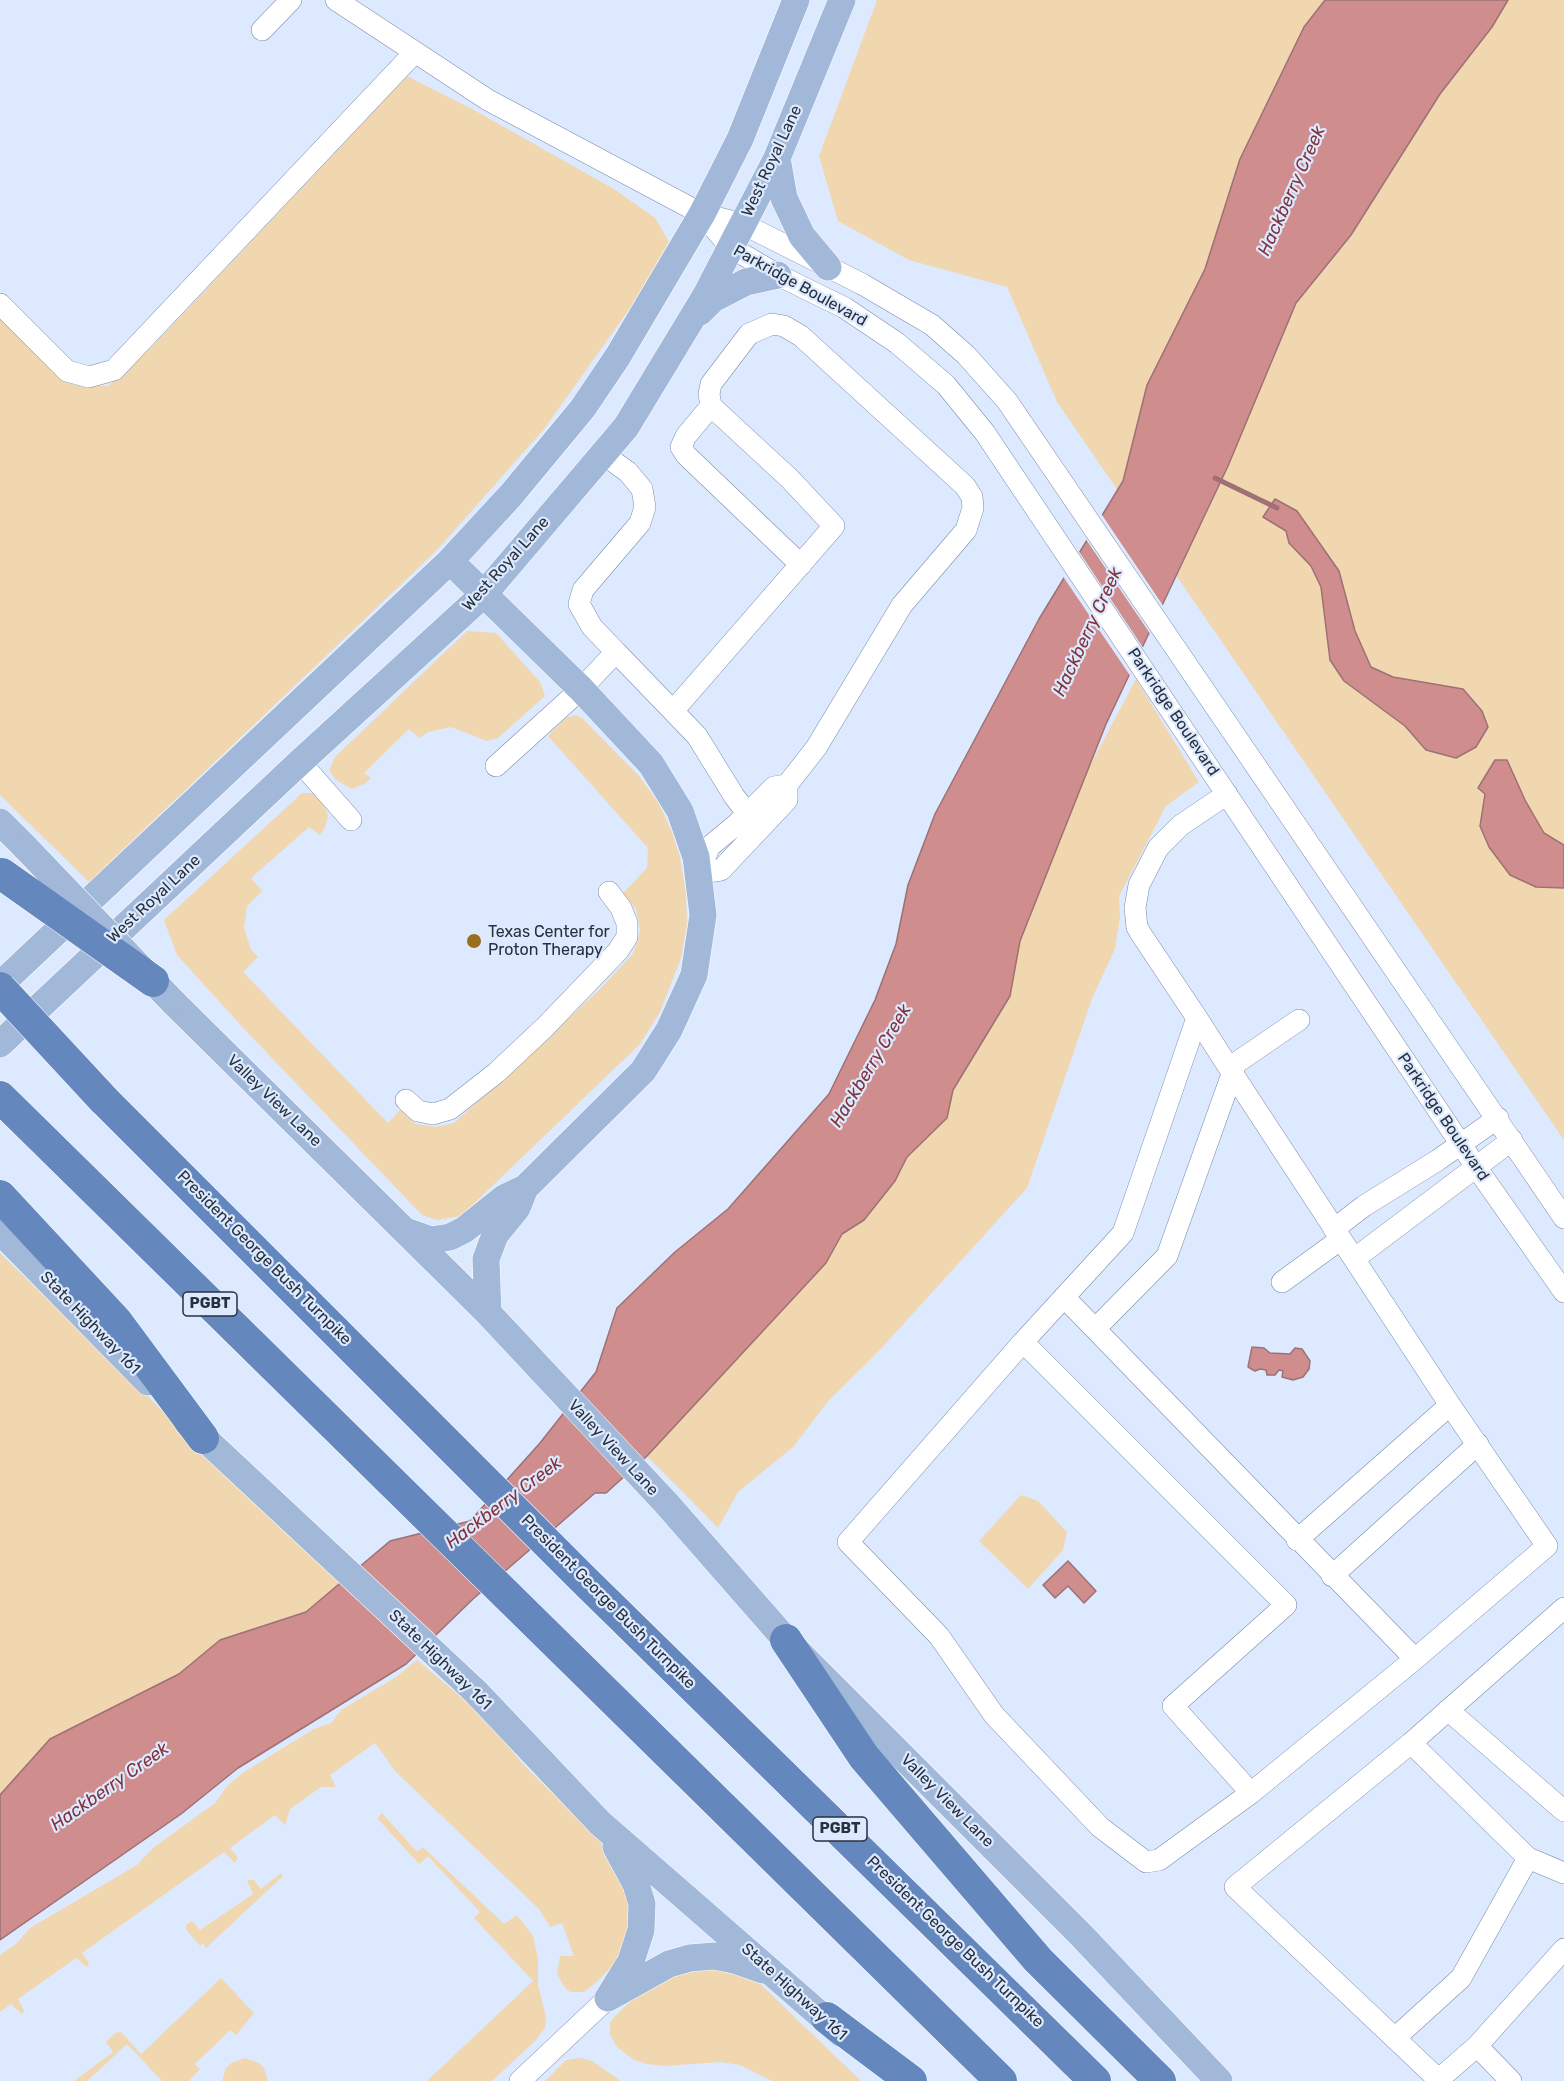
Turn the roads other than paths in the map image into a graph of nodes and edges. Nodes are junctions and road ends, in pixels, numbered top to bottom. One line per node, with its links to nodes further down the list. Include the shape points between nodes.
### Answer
1 (291, 0): 5 (street)
2 (336, 0): 6 (street, Parkridge Boulevard)
3 (796, 0): 8 (main road, via 740,139)
4 (842, 0): 7 (main road, West Royal Lane)
5 (262, 30)
6 (415, 52): 8 (street, Parkridge Boulevard, via 488,100); 13 (street, via 114,370 89,377 67,371)
7 (777, 158): 9 (main road, West Royal Lane); 11 (main road, via 784,198 797,227)
8 (702, 214): 9 (street, Parkridge Boulevard); 10 (street, Parkridge Boulevard); 17 (main road, via 583,408)
9 (743, 224): 10 (main road, West Royal Lane); 11 (street, Parkridge Boulevard)
10 (730, 247): 12 (street, Parkridge Boulevard); 14 (main road, West Royal Lane)
11 (828, 267): 40 (street, Parkridge Boulevard, via 932,325 966,355 1007,401 1287,816)
12 (778, 275): 14 (main road, via 746,282 713,299); 25 (street, Parkridge Boulevard, via 845,308 897,343 946,385 985,433)
13 (0, 304)
14 (688, 324): 16 (main road, West Royal Lane, via 626,427)
15 (711, 406): 18 (street, via 681,447); 18 (street, via 790,478 834,526); 28 (street, via 711,384 748,334 772,324 784,326 801,336 965,486 972,497 966,530 902,605 816,748 787,785 774,787)
16 (603, 454): 19 (main road, West Royal Lane); 20 (street, via 628,472 642,489 645,507 640,524 583,590 579,604 592,627)
17 (450, 561): 19 (main road); 32 (main road)
18 (801, 565): 22 (street)
19 (484, 594): 21 (main road); 23 (main road, West Royal Lane)
20 (616, 652): 21 (street); 22 (street)
21 (581, 689): 24 (street); 30 (main road, via 651,764 680,811)
22 (674, 711): 28 (street, via 697,736)
23 (300, 762): 26 (street); 36 (main road, West Royal Lane)
24 (496, 766)
25 (1227, 794): 34 (street, via 1181,825 1158,848 1144,872 1135,908 1137,927); 42 (street, Parkridge Boulevard)
26 (351, 820)
27 (0, 822): 33 (main road, Valley View Lane, bridge)
28 (753, 822): 30 (street, via 709,847)
29 (1, 873): 33 (highway, bridge)
30 (700, 873): 45 (main road, via 703,915 694,975 669,1030 643,1071)
31 (609, 892): 39 (street, via 621,908 627,937 545,1027 450,1109 433,1114 418,1111)
32 (0, 987): 85 (highway, President George Bush Turnpike / PGBT, bridge, via 103,1099 583,1579)
33 (163, 992): 50 (main road, Valley View Lane)
34 (1197, 1018): 37 (street); 55 (street, via 1124,1233)
35 (1299, 1020): 37 (street, via 1236,1063)
36 (0, 1044)
37 (1231, 1071): 51 (street); 57 (street, via 1167,1256)
38 (0, 1097): 84 (highway, PGBT)
39 (406, 1100)
40 (1498, 1118): 41 (street, Parkridge Boulevard); 42 (street)
41 (1512, 1140): 43 (street); 48 (street, Parkridge Boulevard)
42 (1461, 1144): 43 (street, Parkridge Boulevard); 44 (street)
43 (1476, 1167): 47 (street); 54 (street, Parkridge Boulevard)
44 (1394, 1187): 47 (street); 51 (street)
45 (525, 1188): 50 (main road, via 504,1198 450,1237 431,1240); 56 (main road, via 517,1208 495,1235 486,1259)
46 (0, 1196): 60 (highway, via 117,1322)
47 (1411, 1218): 52 (street)
48 (1564, 1218)
49 (0, 1231): 60 (main road, State Highway 161)
50 (408, 1232): 56 (main road, Valley View Lane)
51 (1337, 1234): 52 (street); 53 (street)
52 (1354, 1259): 59 (street)
53 (1282, 1282)
54 (1564, 1292)
55 (1064, 1297): 57 (street); 58 (street)
56 (488, 1313): 65 (main road, Valley View Lane, via 666,1503)
57 (1095, 1329): 62 (street)
58 (1023, 1342): 69 (street, via 1286,1605 1173,1706); 69 (street, via 848,1542 939,1636 994,1715 1100,1827 1141,1861 1159,1860)
59 (1450, 1405): 61 (street); 62 (street)
60 (203, 1438): 71 (main road, State Highway 161, via 476,1692)
61 (1478, 1444): 63 (street); 66 (street, via 1547,1546)
62 (1297, 1540): 63 (street)
63 (1332, 1576): 66 (street)
64 (1564, 1608): 67 (street)
65 (786, 1640): 86 (highway, via 872,1766 1038,1960); 87 (main road, Valley View Lane, via 1082,1936)
66 (1415, 1659): 69 (street)
67 (1448, 1710): 68 (street); 70 (street)
68 (1411, 1743): 72 (street); 78 (street, via 1235,1887)
69 (1251, 1793)
70 (1564, 1811)
71 (600, 1823): 75 (main road, State Highway 161); 76 (main road, via 625,1859 642,1904 638,1944)
72 (1528, 1858): 73 (street); 78 (street, via 1461,1978)
73 (1562, 1868)
74 (1564, 1949): 79 (street)
75 (790, 1986): 76 (main road, via 758,1967 714,1956 669,1965); 77 (main road, State Highway 161)
76 (608, 1998): 81 (street)
77 (827, 2018): 82 (main road, State Highway 161); 83 (highway)
78 (1395, 2038): 80 (street)
79 (1477, 2046): 80 (street); 88 (street)
80 (1439, 2080)
81 (520, 2081)
82 (887, 2081)
83 (910, 2081)
84 (1001, 2081)
85 (1095, 2081)
86 (1160, 2081)
87 (1219, 2081)
88 (1511, 2081)

